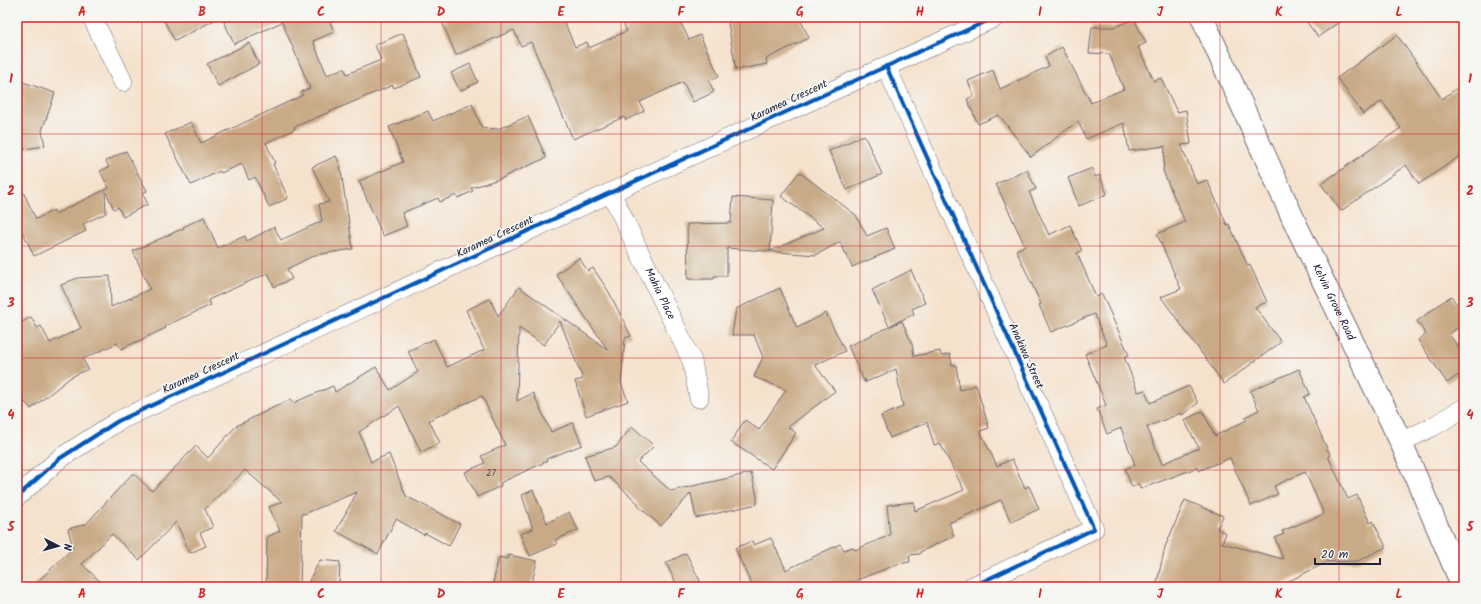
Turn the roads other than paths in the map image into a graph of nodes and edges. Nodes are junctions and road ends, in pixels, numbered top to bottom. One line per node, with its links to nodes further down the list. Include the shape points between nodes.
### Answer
1 (92, 17): 5 (street)
2 (996, 17): 4 (street, Karamea Crescent)
3 (1202, 17): 9 (main road, Kelvin Grove Road, via 1298,227)
4 (886, 66): 6 (street, Karamea Crescent); 11 (street, Anakiwa Street, via 1094,529)
5 (123, 82)
6 (611, 193): 7 (street, Mahia Place, via 692,361); 10 (street, Karamea Crescent, via 118,421 59,459)
7 (699, 398)
8 (1464, 408): 9 (street)
9 (1401, 442): 12 (main road, Kelvin Grove Road)
10 (17, 497)
11 (971, 587)
12 (1463, 587)

